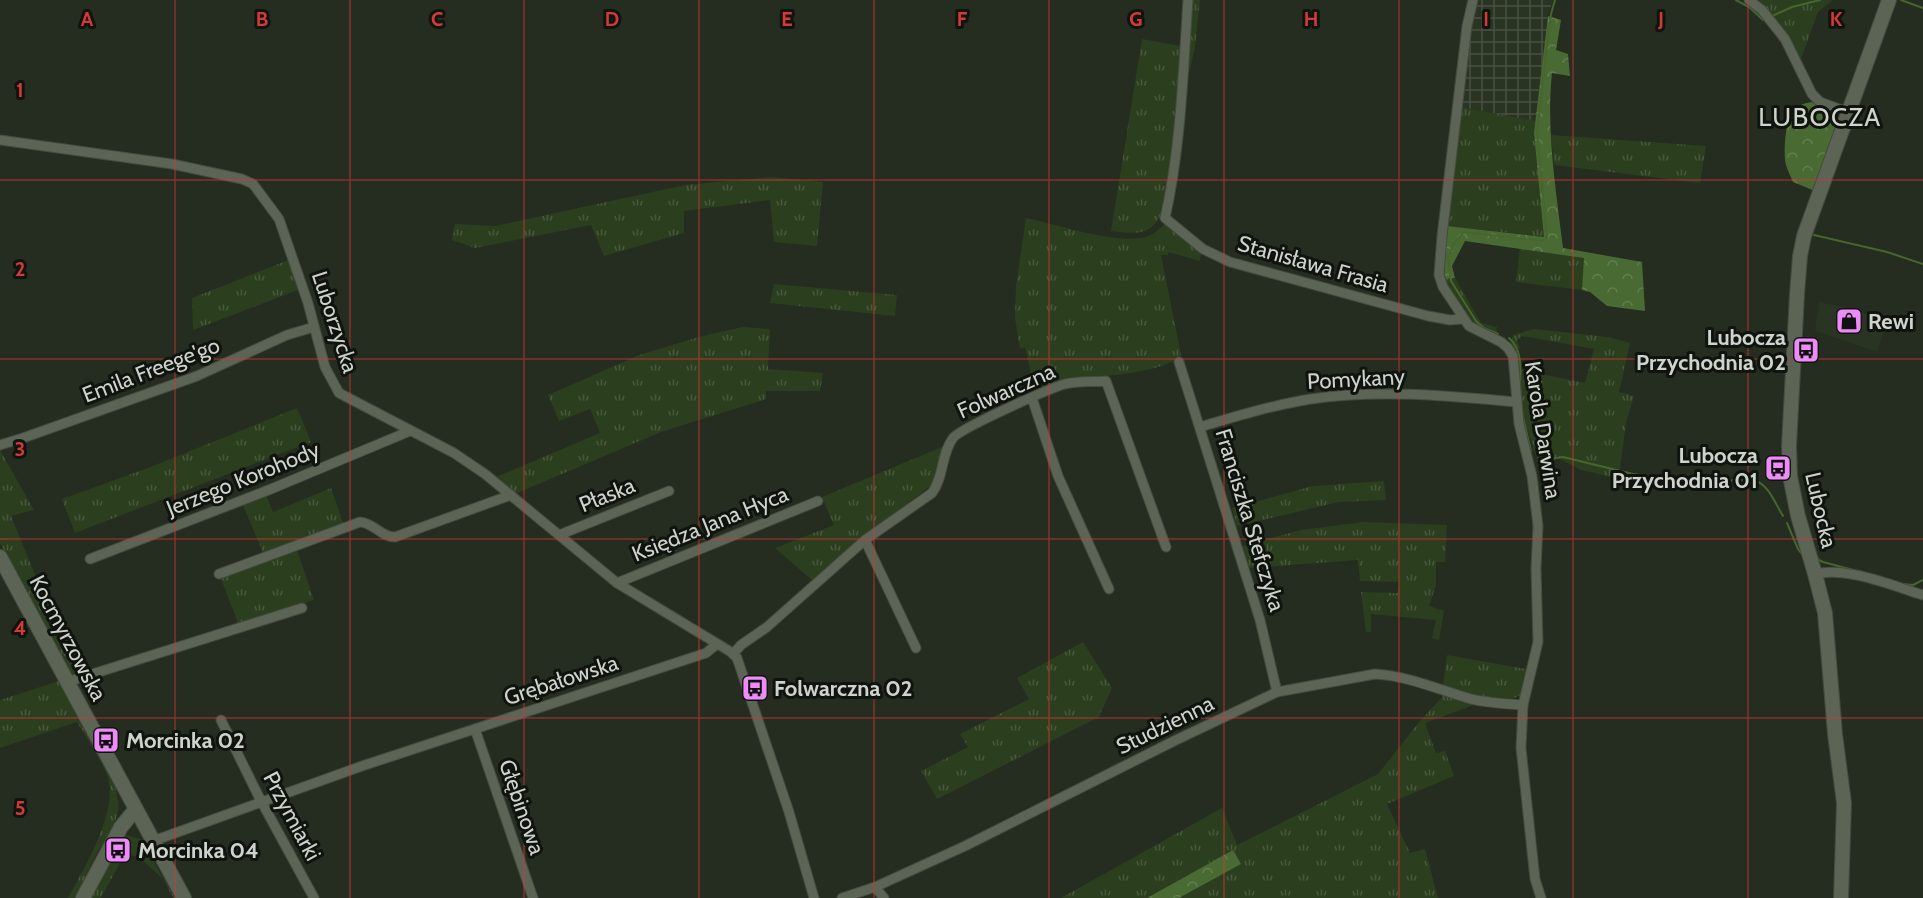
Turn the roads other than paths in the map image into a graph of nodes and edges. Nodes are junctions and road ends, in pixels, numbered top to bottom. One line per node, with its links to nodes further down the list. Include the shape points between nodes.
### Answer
1 (1188, 0): 7 (street, Stanisława Frasia, via 1181,114 1165,218 1203,249 1230,262 1428,316)
2 (1473, 0): 7 (street, Karola Darwina, via 1439,275)
3 (1749, 0): 5 (street, via 1785,39 1812,94 1820,102)
4 (1889, 0): 5 (street, Lubocka)
5 (1850, 113): 24 (street, Lubocka, via 1807,226 1798,267 1790,476)
6 (0, 140): 8 (street, Luborzycka, via 172,164 253,184 279,219)
7 (1463, 319): 11 (street, Karola Darwina, via 1469,327 1508,348 1513,356)
8 (314, 327): 13 (street, Luborzycka, via 325,367 339,393); 14 (street, Emila Freege'go, via 287,335 197,376)
9 (1179, 362): 12 (street, Franciszka Stefczyka)
10 (1032, 398): 19 (street, Folwarczna, via 957,434 932,493); 20 (street, Folwarczna, via 1067,384 1106,381); 26 (street, via 1058,476)
11 (1516, 402): 12 (street, Pomykany, via 1429,395 1340,396 1280,405); 34 (street, Karola Darwina, via 1538,526 1538,642)
12 (1200, 427): 33 (street, Franciszka Stefczyka, via 1260,620)
13 (410, 431): 16 (street, Luborzycka, via 454,453); 22 (street, Jerzego Korohody)
14 (0, 445)
15 (669, 491): 18 (street, Płaska)
16 (510, 495): 18 (street, Luborzycka); 23 (street, via 395,537 385,536 360,522)
17 (818, 501): 25 (street, Księdza Jana Hyca)
18 (559, 535): 25 (street, Luborzycka)
19 (865, 540): 30 (street); 31 (street, Folwarczna)
20 (1166, 547)
21 (0, 557): 32 (street, Kocmyrzowska)
22 (90, 559)
23 (219, 574)
24 (1815, 574): 27 (street, via 1840,573); 49 (street, Lubocka, via 1825,613 1844,803)
25 (617, 584): 29 (street, Luborzycka)
26 (1109, 589)
27 (1922, 593)
28 (302, 608): 32 (street)
29 (717, 644): 31 (street); 36 (street, Grębałowska, via 706,653)
30 (916, 648)
31 (733, 654): 45 (street, via 754,705)
32 (67, 682): 38 (street, Kocmyrzowska)
33 (1277, 692): 34 (street, Studzienna, via 1375,674 1421,682 1480,701); 40 (street, Studzienna)
34 (1523, 705): 48 (street, Karola Darwina, via 1525,792 1535,879)
35 (221, 720): 37 (street, Przymiarki)
36 (475, 729): 37 (street, Grębałowska); 44 (street, Głębinowa)
37 (261, 801): 39 (street, Grębałowska); 43 (street, Przymiarki)
38 (135, 810): 39 (street, Kocmyrzowska); 41 (street, via 121,827)
39 (153, 841): 42 (street, Kocmyrzowska)
40 (875, 887): 46 (street, Studzienna); 47 (street)
41 (83, 898)
42 (183, 898)
43 (314, 898)
44 (532, 898)
45 (814, 898)
46 (842, 898)
47 (884, 898)
48 (1541, 898)
49 (1840, 898)

